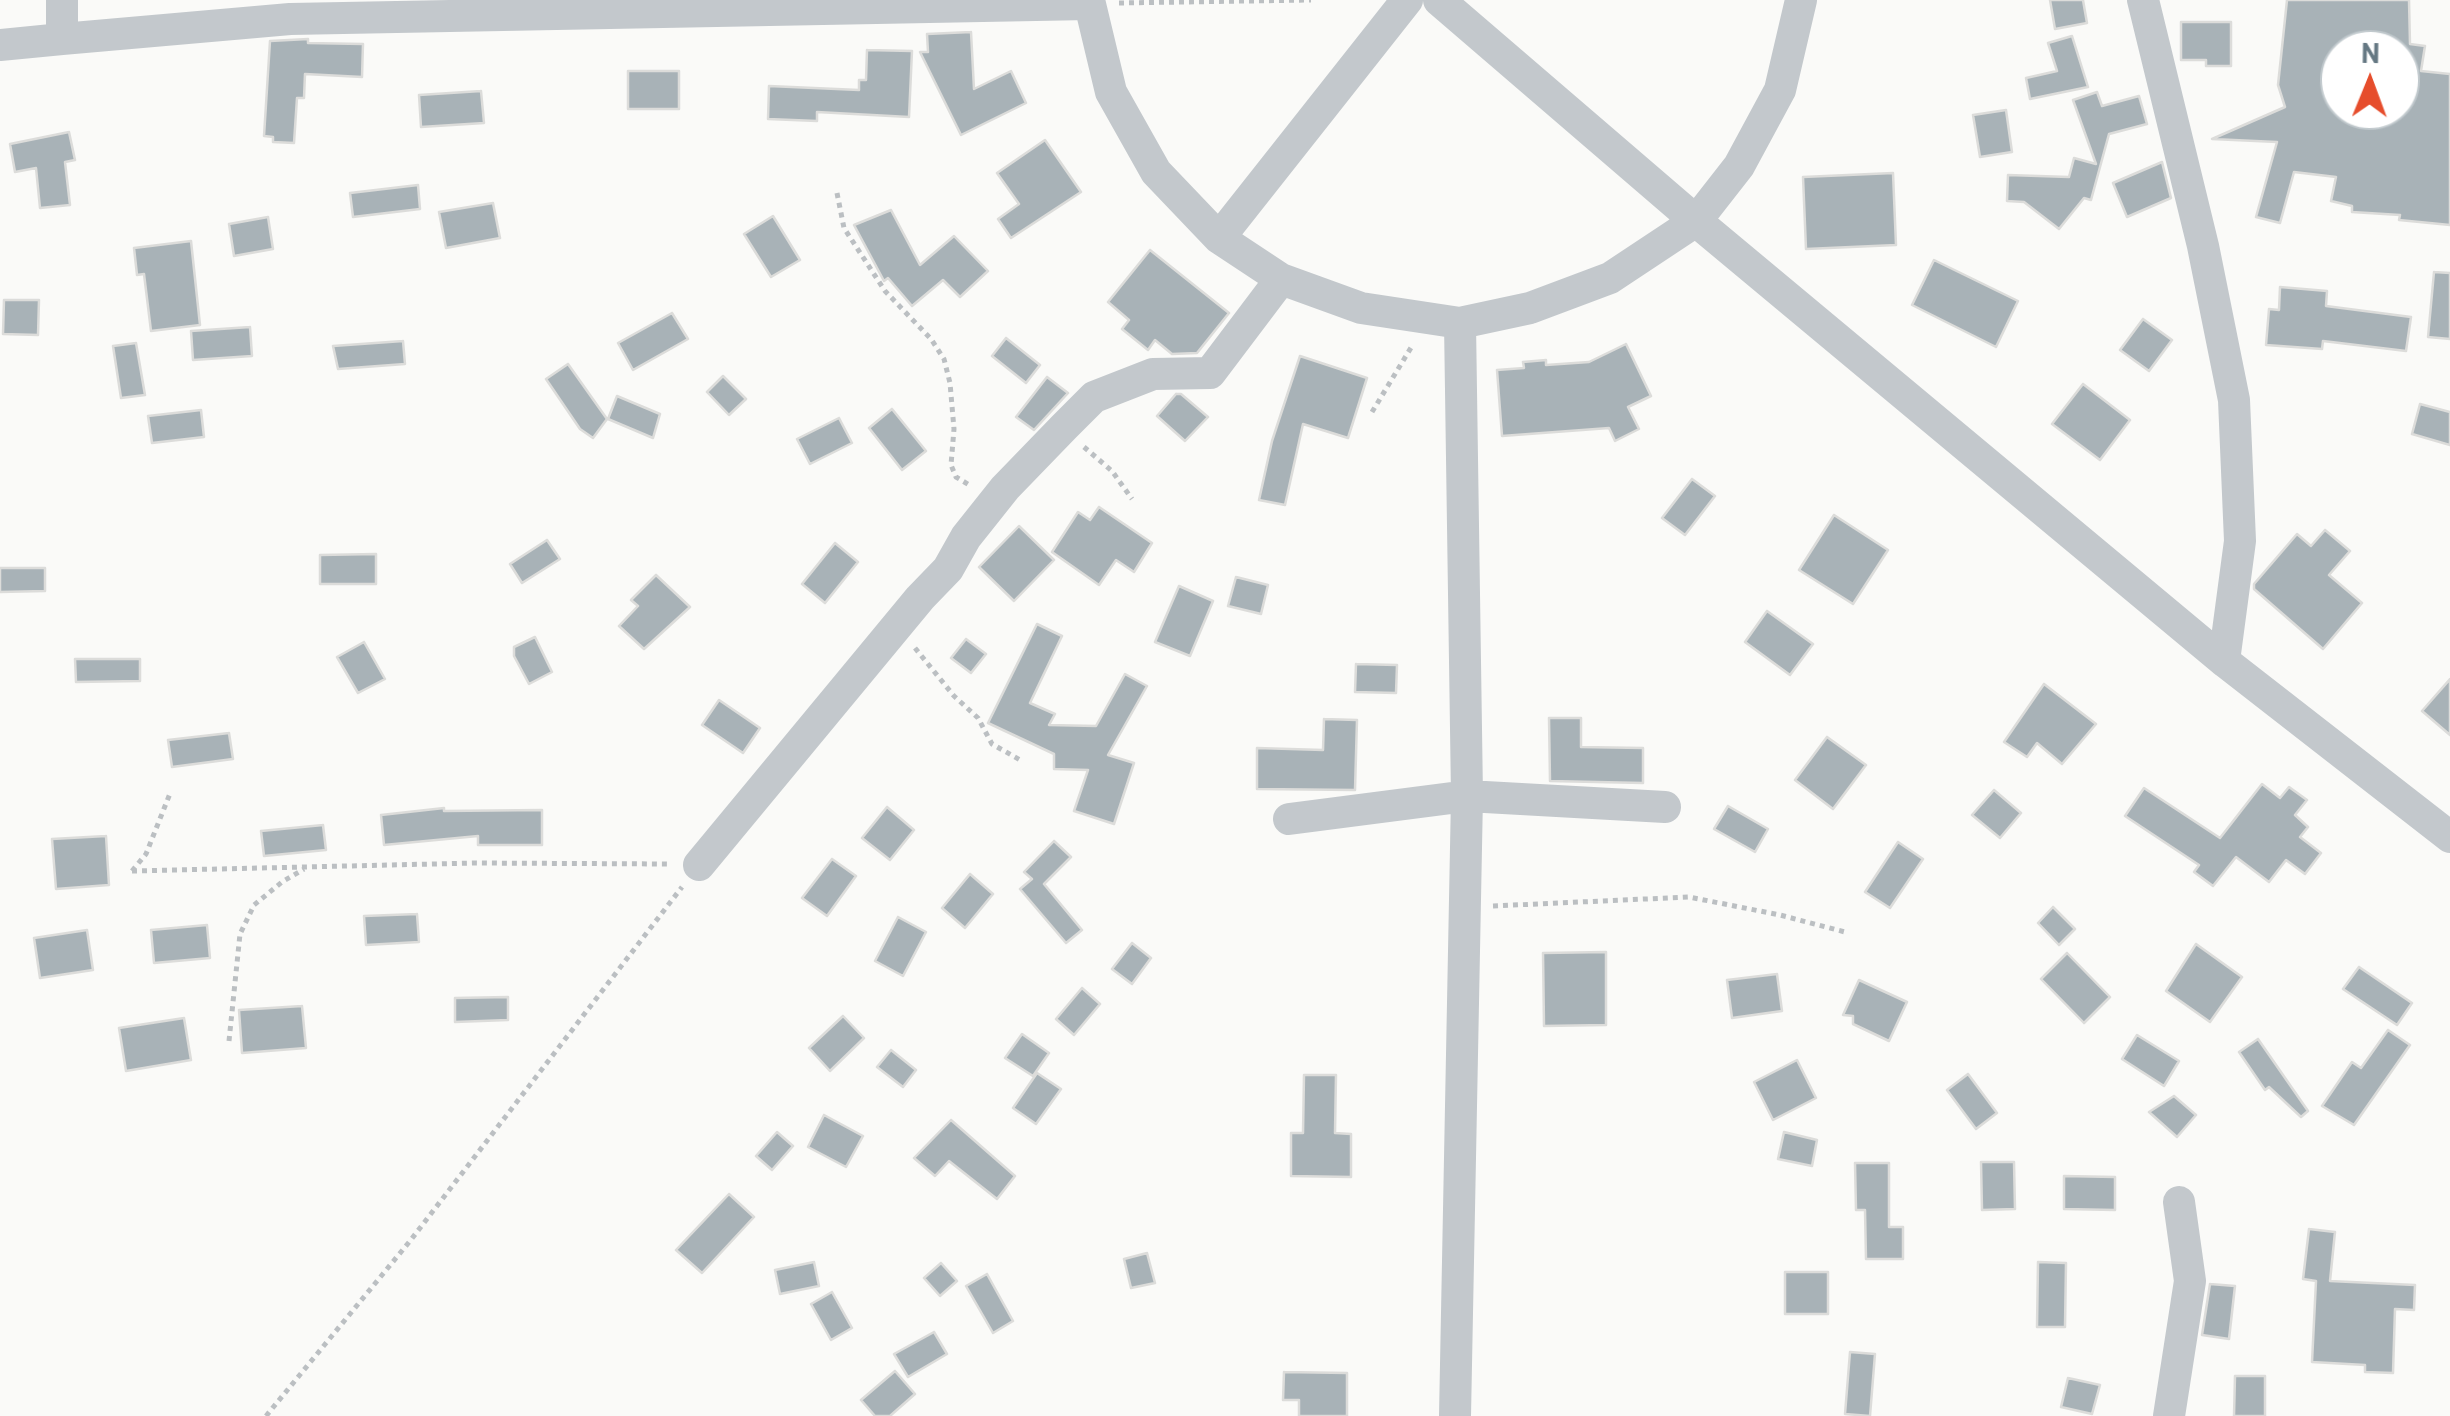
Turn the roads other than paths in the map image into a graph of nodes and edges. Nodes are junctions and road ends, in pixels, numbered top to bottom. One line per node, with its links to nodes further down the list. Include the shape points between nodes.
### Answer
1 (62, 0): 9 (street)
2 (1407, 0): 12 (street)
3 (1439, 0): 11 (street)
4 (1801, 0): 11 (street, via 1780,90 1739,166)
5 (2143, 0): 15 (street, via 2234,400 2240,541)
6 (1089, 2): 7 (street); 12 (street, via 1111,92 1156,172)
7 (849, 5): 8 (street)
8 (444, 8): 9 (street)
9 (62, 40): 10 (street)
10 (0, 46)
11 (1696, 221): 14 (street, via 1610,278 1530,308); 15 (street)
12 (1219, 238): 13 (street)
13 (1281, 279): 14 (street, via 1361,308); 20 (street, via 1210,373 1152,374 1094,397 992,504 948,569)
14 (1444, 321): 16 (street)
15 (2224, 660): 19 (street)
16 (1467, 796): 17 (street); 18 (street); 22 (street)
17 (1665, 807)
18 (1289, 819)
19 (2450, 837)
20 (699, 865)
21 (2179, 1202): 23 (street, via 2190,1281)
22 (1455, 1416)
23 (2169, 1416)

